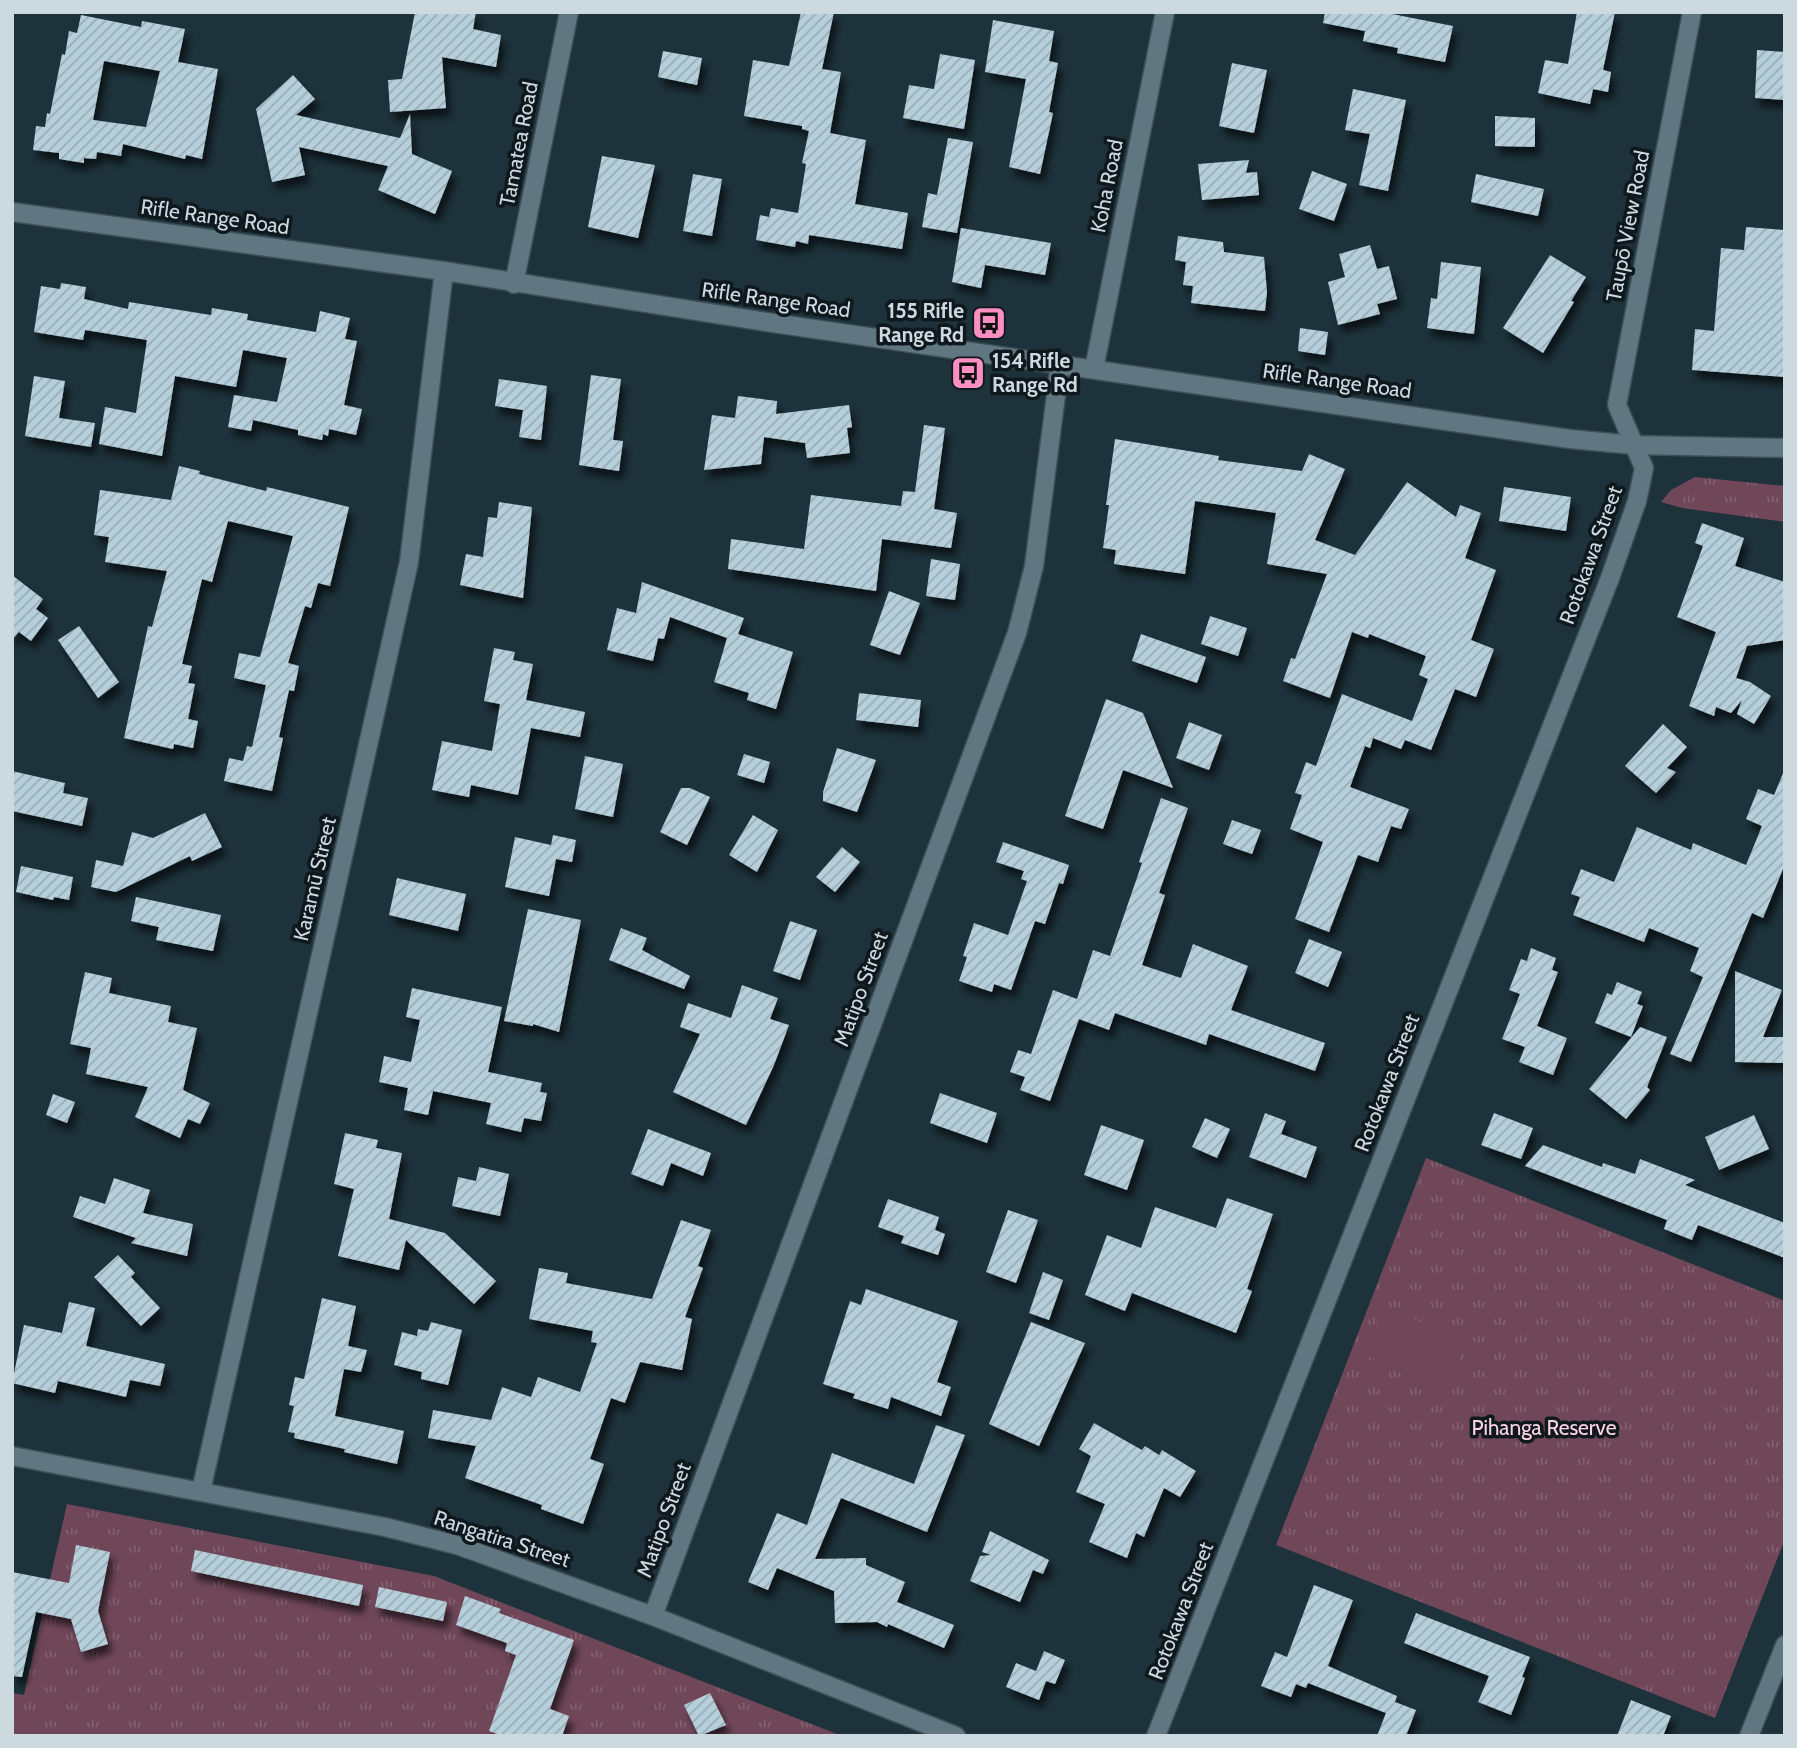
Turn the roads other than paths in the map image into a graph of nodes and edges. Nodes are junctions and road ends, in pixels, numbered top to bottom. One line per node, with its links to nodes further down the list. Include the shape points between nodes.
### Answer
1 (569, 12): 6 (street, Tamatea Road)
2 (1165, 12): 8 (street, Koha Road)
3 (1692, 12): 9 (street, Taupō View Road, via 1617,405)
4 (12, 212): 5 (street, Rifle Range Road)
5 (444, 271): 6 (street, Rifle Range Road); 12 (street, Karamū Street, via 409,562)
6 (514, 284): 7 (street, Rifle Range Road)
7 (1059, 364): 8 (street, Rifle Range Road); 13 (street, Matipo Street, via 1034,566 1017,633)
8 (1094, 369): 9 (street, Rifle Range Road)
9 (1634, 445): 10 (street, Rifle Range Road); 16 (street, Rotokawa Street, via 1644,468 1610,578)
10 (1785, 448)
11 (12, 1456): 12 (street, Rangatira Street)
12 (201, 1491): 13 (street, Rangatira Street, via 457,1545)
13 (653, 1616): 15 (street, Rangatira Street)
14 (1785, 1645): 17 (street)
15 (956, 1736)
16 (1156, 1736)
17 (1749, 1736)

